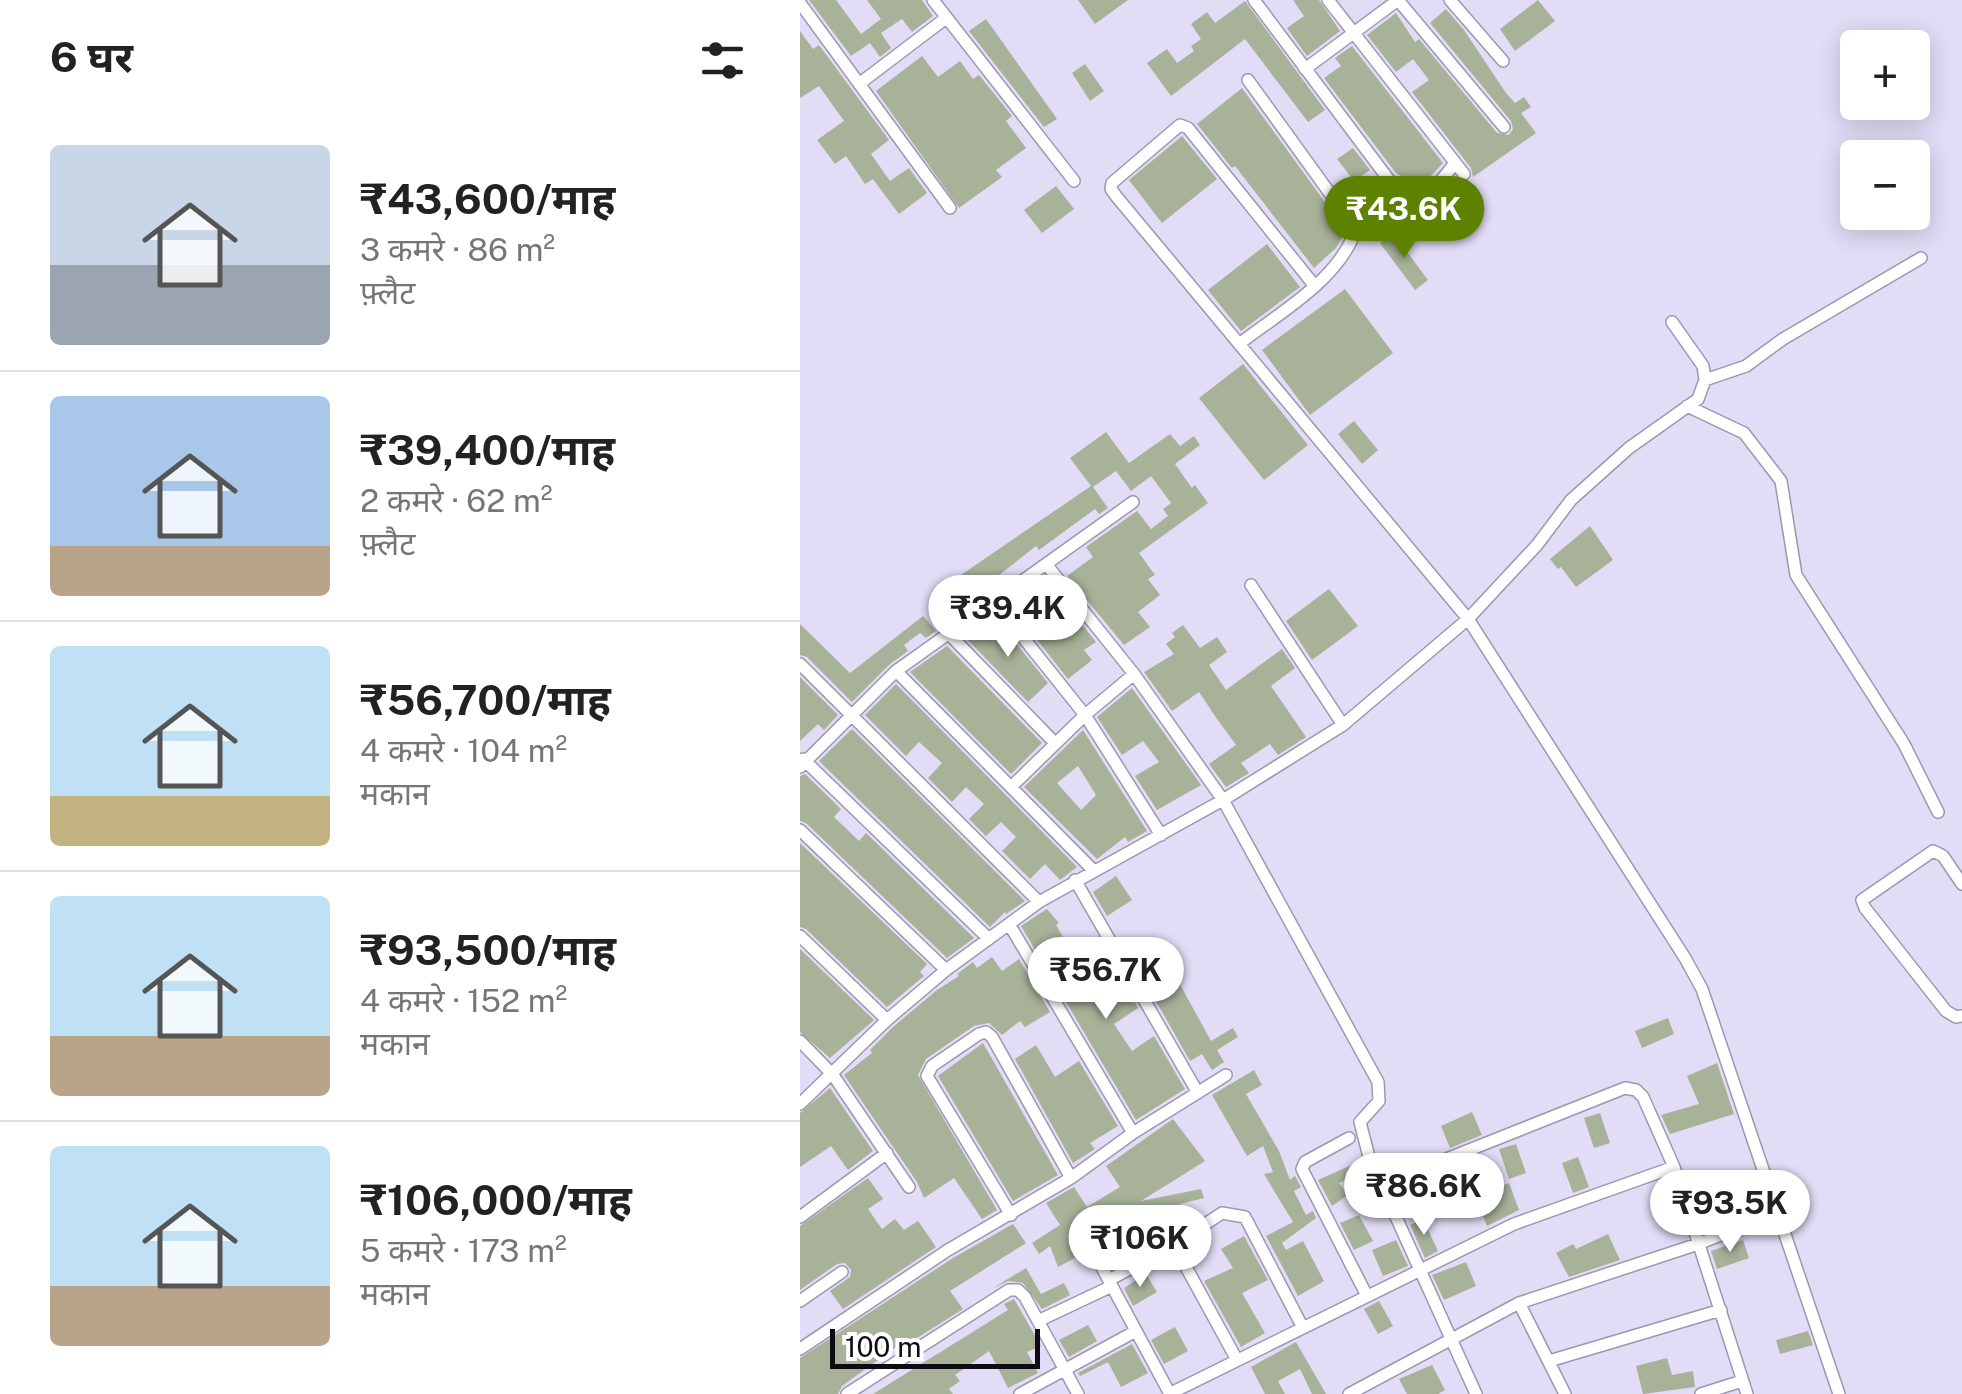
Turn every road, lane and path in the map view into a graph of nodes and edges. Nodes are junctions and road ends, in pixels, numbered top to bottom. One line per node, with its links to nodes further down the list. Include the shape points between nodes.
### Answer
1 (933, 0): 7 (street)
2 (1254, 0): 10 (street)
3 (1328, 0): 8 (street)
4 (1398, 0): 8 (street); 13 (street)
5 (1450, 0): 9 (street)
6 (800, 3): 12 (street)
7 (946, 18): 12 (street); 16 (street)
8 (1354, 35): 10 (street); 14 (street)
9 (1503, 61)
10 (1306, 69): 14 (street, via 1408,195 1427,192)
11 (1248, 80): 19 (street, via 1347,218 1353,237 1345,255)
12 (859, 84): 17 (street)
13 (1504, 127)
14 (1455, 163): 15 (street)
15 (1464, 174)
16 (1074, 181)
17 (950, 208)
18 (1921, 258): 22 (street, via 1746,366)
19 (1314, 285): 21 (street); 21 (street, via 1188,128 1168,133 1111,189)
20 (1672, 322): 22 (street, via 1703,366)
21 (1239, 344): 28 (street)
22 (1705, 380): 23 (street, via 1698,399)
23 (1687, 406): 28 (street, via 1571,500); 40 (street, via 1744,433 1780,481 1796,574 1904,744)
24 (1132, 502): 25 (street)
25 (1046, 564): 27 (street); 32 (street)
26 (1250, 585): 35 (street)
27 (994, 601): 29 (street); 34 (street)
28 (1468, 619): 35 (street); 65 (street, via 1702,989)
29 (948, 633): 31 (street); 36 (street)
30 (800, 664): 33 (street)
31 (896, 671): 33 (street); 38 (street)
32 (1134, 674): 34 (street); 39 (street)
33 (850, 714): 37 (street); 46 (street)
34 (1085, 715): 36 (street); 42 (street)
35 (1343, 726): 39 (street)
36 (1054, 742): 38 (street)
37 (802, 761): 49 (street)
38 (1011, 787): 43 (street)
39 (1223, 800): 42 (street); 63 (street, via 1378,1082 1379,1101 1360,1122)
40 (1938, 812)
41 (800, 830): 50 (street)
42 (1161, 835): 43 (street)
43 (1094, 870): 44 (street)
44 (1075, 880): 46 (street); 56 (street)
45 (1962, 884): 51 (street, via 1932,851 1862,900 1946,1010)
46 (1039, 902): 47 (street)
47 (1008, 924): 49 (street); 58 (street)
48 (800, 936): 52 (street)
49 (989, 939): 50 (street)
50 (946, 970): 52 (street)
51 (1962, 1016)
52 (887, 1020): 54 (street)
53 (800, 1042): 54 (street)
54 (833, 1074): 57 (street); 60 (street)
55 (1226, 1075): 56 (street)
56 (1198, 1093): 58 (street)
57 (800, 1104)
58 (1133, 1133): 62 (street)
59 (1349, 1138): 74 (street, via 1305,1162 1303,1176)
60 (887, 1154): 64 (street); 67 (street)
61 (1674, 1167): 63 (street, via 1643,1098 1632,1088); 68 (street); 71 (street, via 1514,1224)
62 (1071, 1178): 66 (street); 66 (street, via 992,1037 979,1034 927,1076)
63 (1382, 1184): 71 (street)
64 (909, 1187)
65 (1777, 1213): 68 (street); 95 (street)
66 (1012, 1214): 82 (street)
67 (800, 1217)
68 (1698, 1244): 76 (street); 77 (street)
69 (1174, 1245): 73 (street); 79 (street, via 1222,1214 1246,1217); 83 (street)
70 (1092, 1249): 73 (street)
71 (1421, 1271): 74 (street); 81 (street)
72 (842, 1272): 75 (street)
73 (1110, 1283): 78 (street); 80 (street)
74 (1366, 1294): 79 (street)
75 (800, 1301)
76 (1519, 1303): 81 (street); 84 (street)
77 (1721, 1310): 84 (street); 86 (street)
78 (1038, 1320): 85 (street); 87 (street, via 1026,1297 1009,1290)
79 (1302, 1326): 83 (street)
80 (1136, 1331): 85 (street); 90 (street)
81 (1451, 1338): 91 (street); 92 (street)
82 (800, 1349)
83 (1237, 1360): 90 (street)
84 (1549, 1361): 93 (street)
85 (1065, 1369): 88 (street); 89 (street)
86 (1744, 1388): 94 (street)
87 (847, 1394)
88 (1020, 1394)
89 (1078, 1394)
90 (1169, 1394)
91 (1349, 1394)
92 (1476, 1394)
93 (1565, 1394)
94 (1701, 1394)
95 (1839, 1394)

